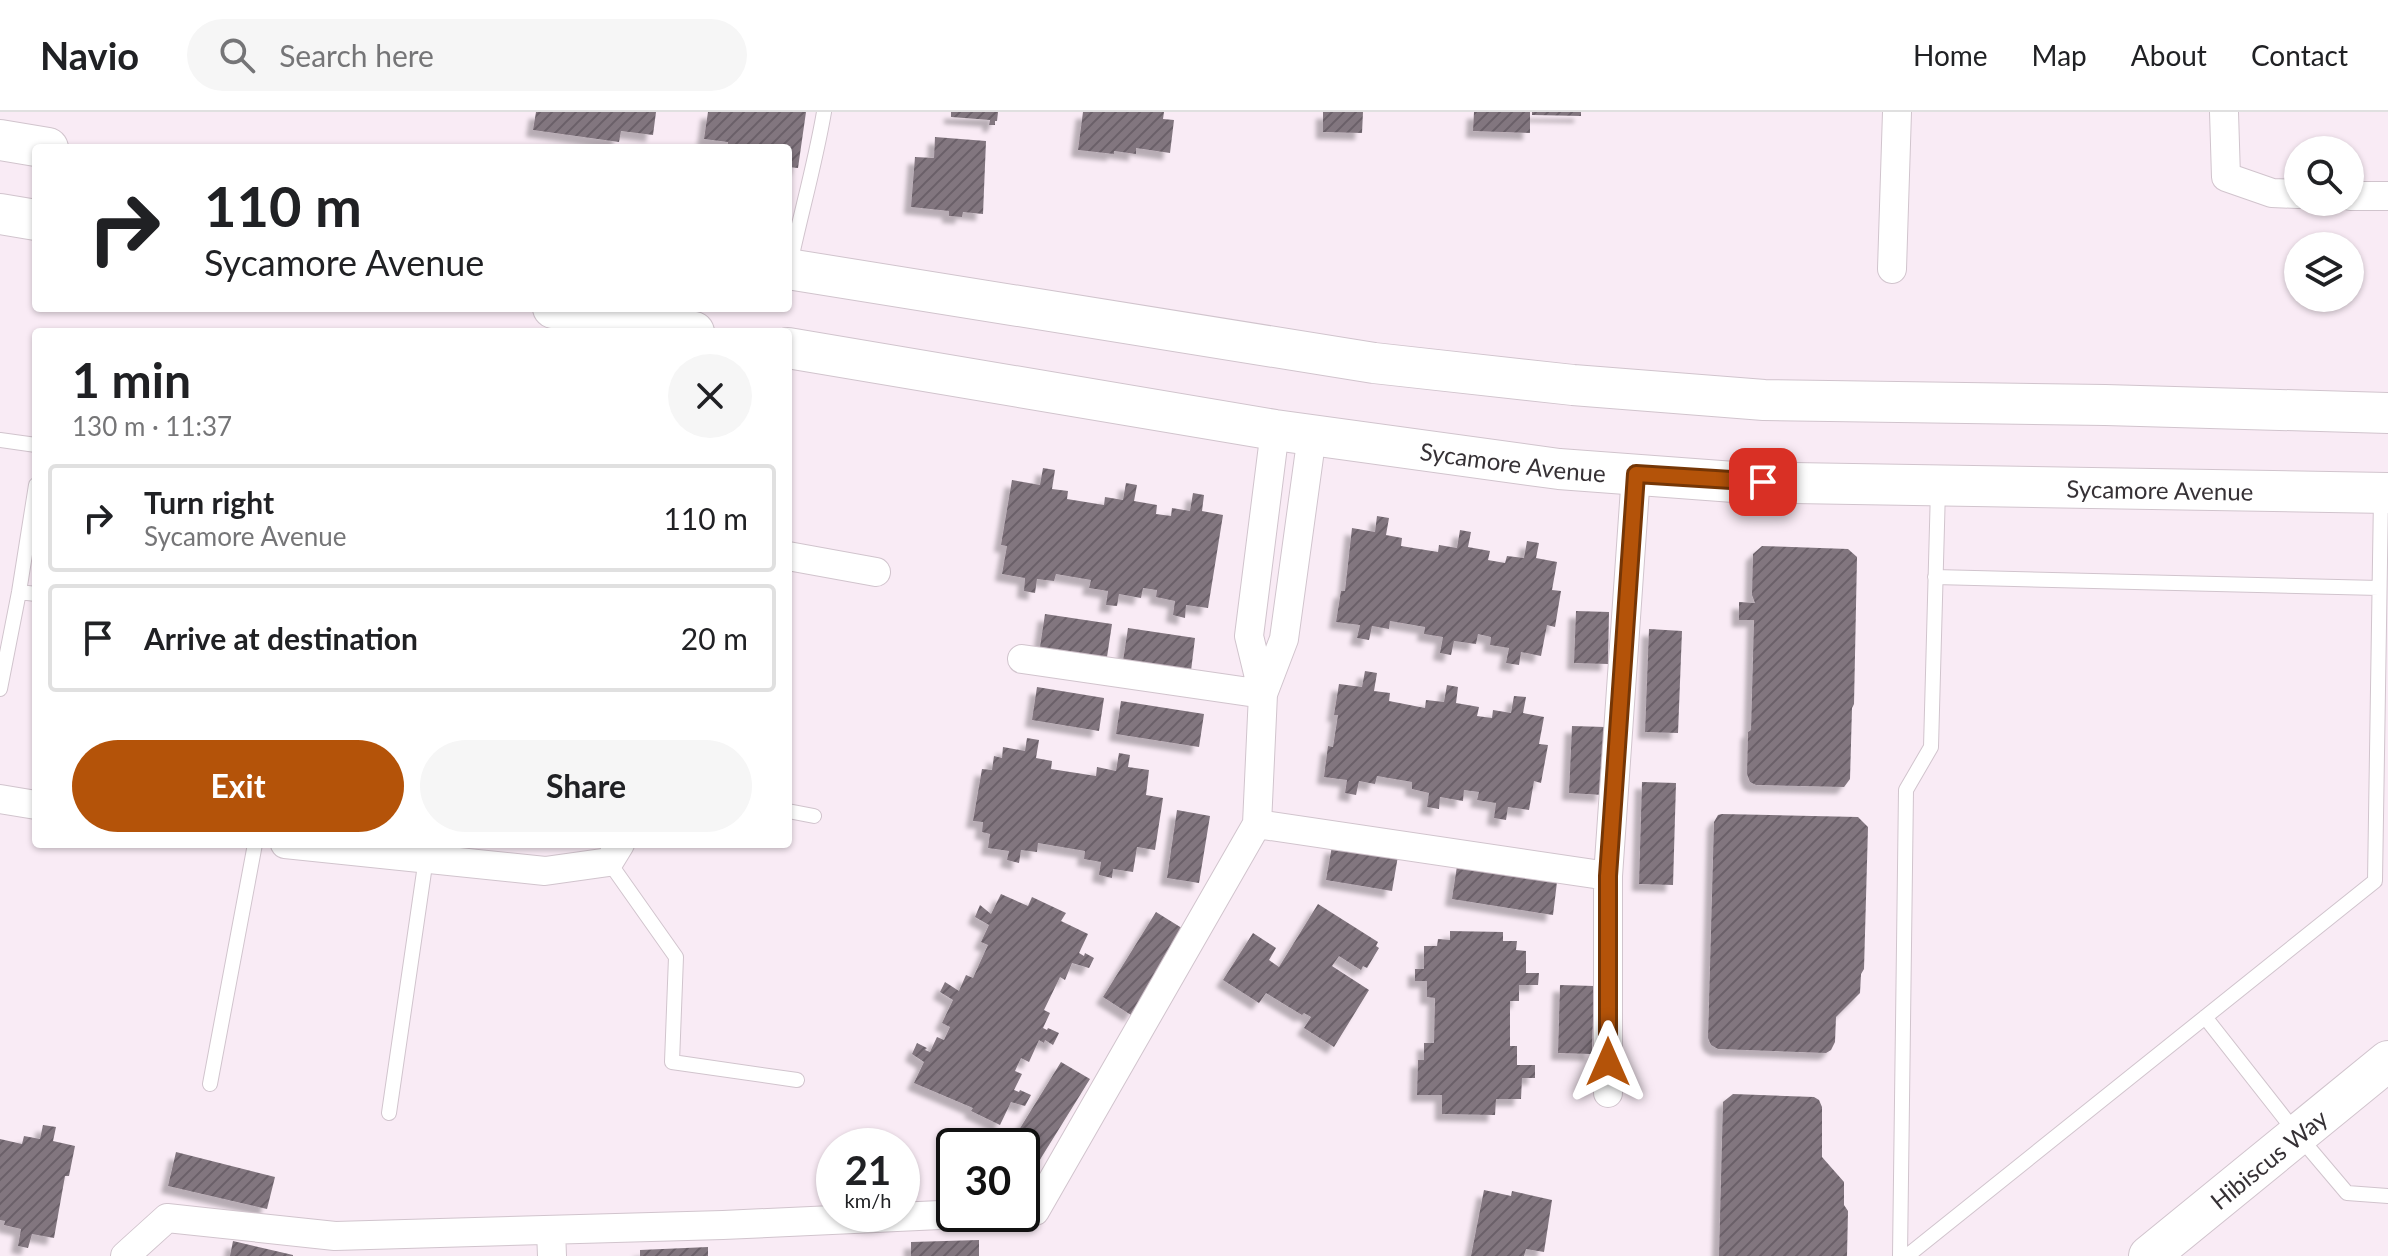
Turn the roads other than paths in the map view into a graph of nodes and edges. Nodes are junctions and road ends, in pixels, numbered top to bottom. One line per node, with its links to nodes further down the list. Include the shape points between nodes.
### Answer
1 (824, 112): 11 (lane)
2 (1897, 112): 13 (street)
3 (2224, 112): 6 (street, via 2226,177)
4 (0, 140): 5 (main road)
5 (32, 145)
6 (2284, 193)
7 (2364, 196): 8 (street)
8 (2388, 196)
9 (0, 214): 10 (main road)
10 (32, 219)
11 (792, 254)
12 (792, 269): 17 (main road, via 1374,363 1573,385 1764,400)
13 (1892, 269)
14 (576, 312): 15 (main road)
15 (670, 328)
16 (792, 349): 18 (main road, Sycamore Avenue)
17 (2388, 413)
18 (1293, 433): 21 (main road, Sycamore Avenue, via 1559,469); 34 (street, via 1284,639); 34 (street, via 1249,636)
19 (0, 440): 20 (lane)
20 (32, 444)
21 (1636, 474): 22 (main road, Sycamore Avenue, via 1734,482); 44 (street)
22 (1938, 485): 23 (main road, Sycamore Avenue); 27 (lane)
23 (2385, 493): 28 (lane)
24 (32, 510): 29 (lane)
25 (792, 557): 26 (street)
26 (876, 572)
27 (1935, 577): 28 (lane); 57 (lane, via 1931,747 1906,790)
28 (2379, 588): 45 (lane, via 2375,881)
29 (19, 592): 30 (lane); 31 (lane)
30 (32, 594)
31 (5, 633): 33 (lane)
32 (1022, 659): 34 (street)
33 (0, 689)
34 (1263, 694): 39 (street)
35 (0, 799): 36 (street)
36 (32, 804)
37 (792, 812): 38 (lane)
38 (814, 816)
39 (1257, 824): 44 (street); 53 (street)
40 (254, 848): 48 (lane)
41 (325, 848): 43 (street)
42 (615, 853): 43 (street, via 545,871); 47 (lane, via 676,957 672,1062)
43 (426, 858): 50 (lane)
44 (1608, 876): 49 (street)
45 (2205, 1017): 51 (lane); 58 (lane)
46 (2388, 1061): 51 (main road, Hibiscus Way)
47 (797, 1080)
48 (210, 1084)
49 (1608, 1093)
50 (389, 1113)
51 (2297, 1134): 52 (lane, via 2347,1193); 59 (main road, Hibiscus Way)
52 (2388, 1196)
53 (1040, 1202)
54 (936, 1215): 55 (street, via 723,1225)
55 (551, 1243): 56 (street, via 335,1236 167,1218)
56 (125, 1256)
57 (1900, 1256)
58 (1907, 1256)
59 (2149, 1256)

